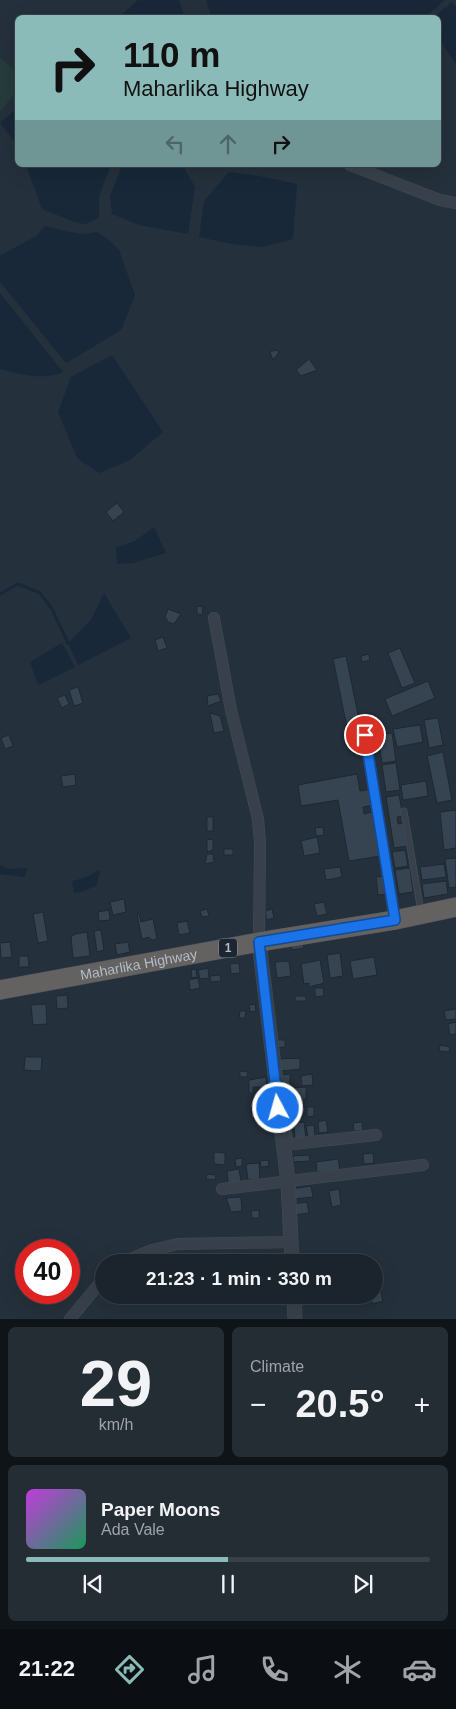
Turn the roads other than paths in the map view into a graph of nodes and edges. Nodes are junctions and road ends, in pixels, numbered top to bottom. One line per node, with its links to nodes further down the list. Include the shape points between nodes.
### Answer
1 (355, 167): 2 (street, via 440,200)
2 (456, 203)
3 (214, 618): 9 (street, via 230,710 258,819)
4 (365, 735): 8 (street)
5 (404, 811): 7 (lane)
6 (456, 907): 7 (highway, Maharlika Highway / 1)
7 (421, 914): 8 (highway, Maharlika Highway / 1)
8 (395, 920): 9 (highway, Maharlika Highway / 1)
9 (259, 942): 10 (highway, Maharlika Highway / 1); 12 (street)
10 (0, 990)
11 (376, 1135): 12 (street)
12 (282, 1145): 14 (street)
13 (423, 1165): 14 (street)
14 (288, 1182): 15 (street); 16 (street)
15 (222, 1189)
16 (291, 1242): 17 (street, via 178,1244); 18 (street)
17 (142, 1254)
18 (292, 1254)
19 (95, 1289): 21 (street)
20 (294, 1304): 22 (street)
21 (70, 1319)
22 (295, 1319)

